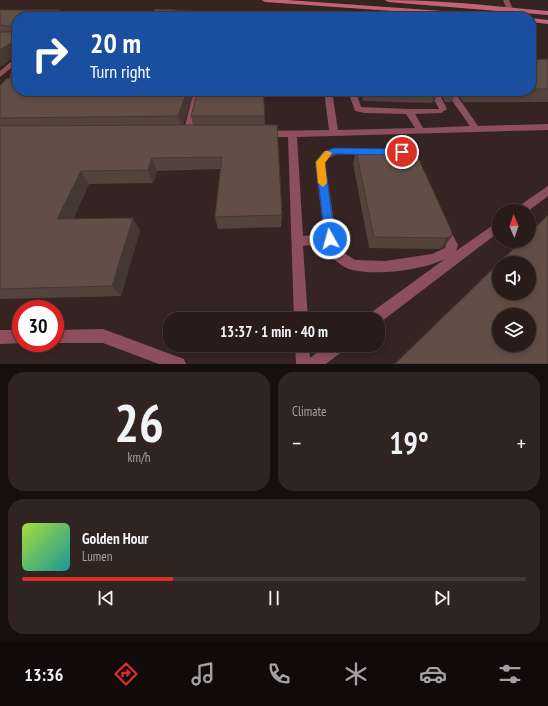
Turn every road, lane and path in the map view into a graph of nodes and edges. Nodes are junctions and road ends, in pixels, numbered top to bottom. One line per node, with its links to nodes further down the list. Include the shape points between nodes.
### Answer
1 (264, 0): 5 (street)
2 (388, 0): 4 (street)
3 (506, 0): 4 (street)
4 (510, 9): 6 (street); 7 (street)
5 (431, 12)
6 (511, 12)
7 (533, 12)
8 (536, 12): 9 (street)
9 (548, 14)
10 (536, 21): 11 (street)
11 (548, 22)
12 (12, 64): 13 (street)
13 (0, 75)
14 (197, 96): 23 (street)
15 (329, 96): 24 (street)
16 (354, 96): 19 (street, via 358,109)
17 (436, 96): 19 (street, via 443,109 441,111)
18 (455, 99): 21 (street)
19 (409, 112): 22 (street)
20 (548, 127): 21 (street)
21 (476, 129): 22 (street)
22 (421, 131): 24 (street)
23 (187, 133)
24 (334, 133): 26 (street)
25 (254, 134): 26 (street)
26 (292, 134): 33 (street)
27 (380, 152): 32 (street, via 334,151 326,154 320,162)
28 (548, 190): 29 (street)
29 (529, 204)
30 (439, 216): 32 (street, via 452,245 450,251 433,259 386,267 353,264 333,252)
31 (492, 231): 35 (street)
32 (330, 239): 33 (street)
33 (297, 241): 34 (street)
34 (301, 312)
35 (383, 312)
36 (0, 337): 37 (street)
37 (12, 337)
38 (64, 337): 41 (street, via 103,336)
39 (302, 352): 42 (street)
40 (330, 352): 43 (street)
41 (179, 364)
42 (303, 364)
43 (314, 364)

